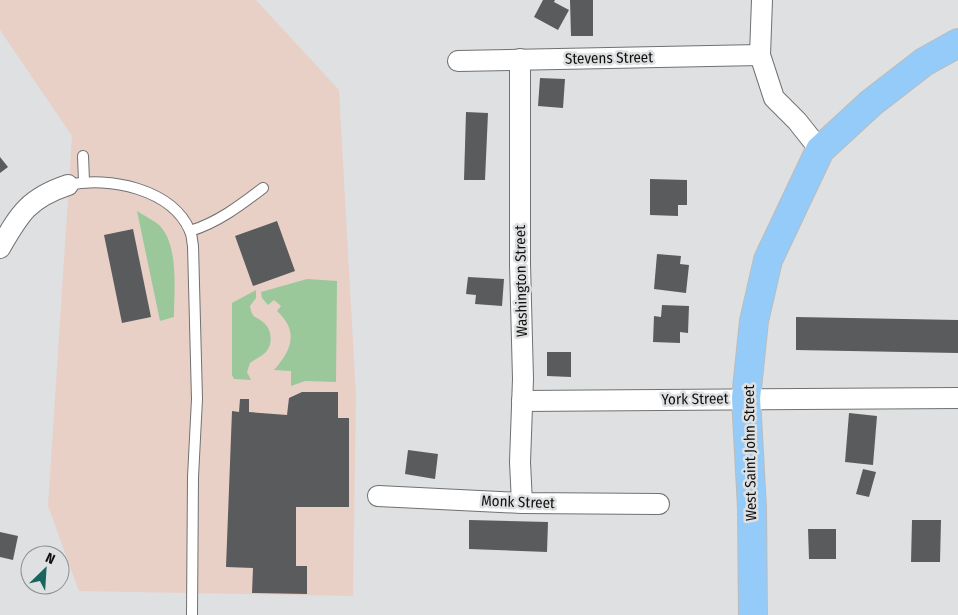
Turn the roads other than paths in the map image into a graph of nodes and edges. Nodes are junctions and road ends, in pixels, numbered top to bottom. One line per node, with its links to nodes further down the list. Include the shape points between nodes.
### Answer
1 (762, 0): 3 (street)
2 (958, 43): 6 (main road, West Saint John Street, via 924,62 886,91)
3 (760, 55): 4 (street, Stevens Street); 6 (street, via 774,98)
4 (520, 59): 5 (street, Stevens Street); 14 (street, Washington Street)
5 (458, 61)
6 (820, 150): 12 (main road, West Saint John Street, via 768,260 754,321)
7 (83, 156): 8 (lane)
8 (76, 183): 10 (lane, via 136,188 164,200); 11 (street, via 48,192 31,204 17,219)
9 (263, 188): 10 (lane, via 201,228)
10 (190, 231): 18 (lane, via 196,399)
11 (0, 248)
12 (746, 398): 13 (street, York Street); 14 (street, York Street); 19 (main road, West Saint John Street)
13 (958, 398)
14 (522, 400): 16 (street, Washington Street)
15 (378, 496): 16 (street, Monk Street)
16 (522, 504): 17 (street, Monk Street)
17 (659, 504)
18 (192, 615)
19 (753, 615)

